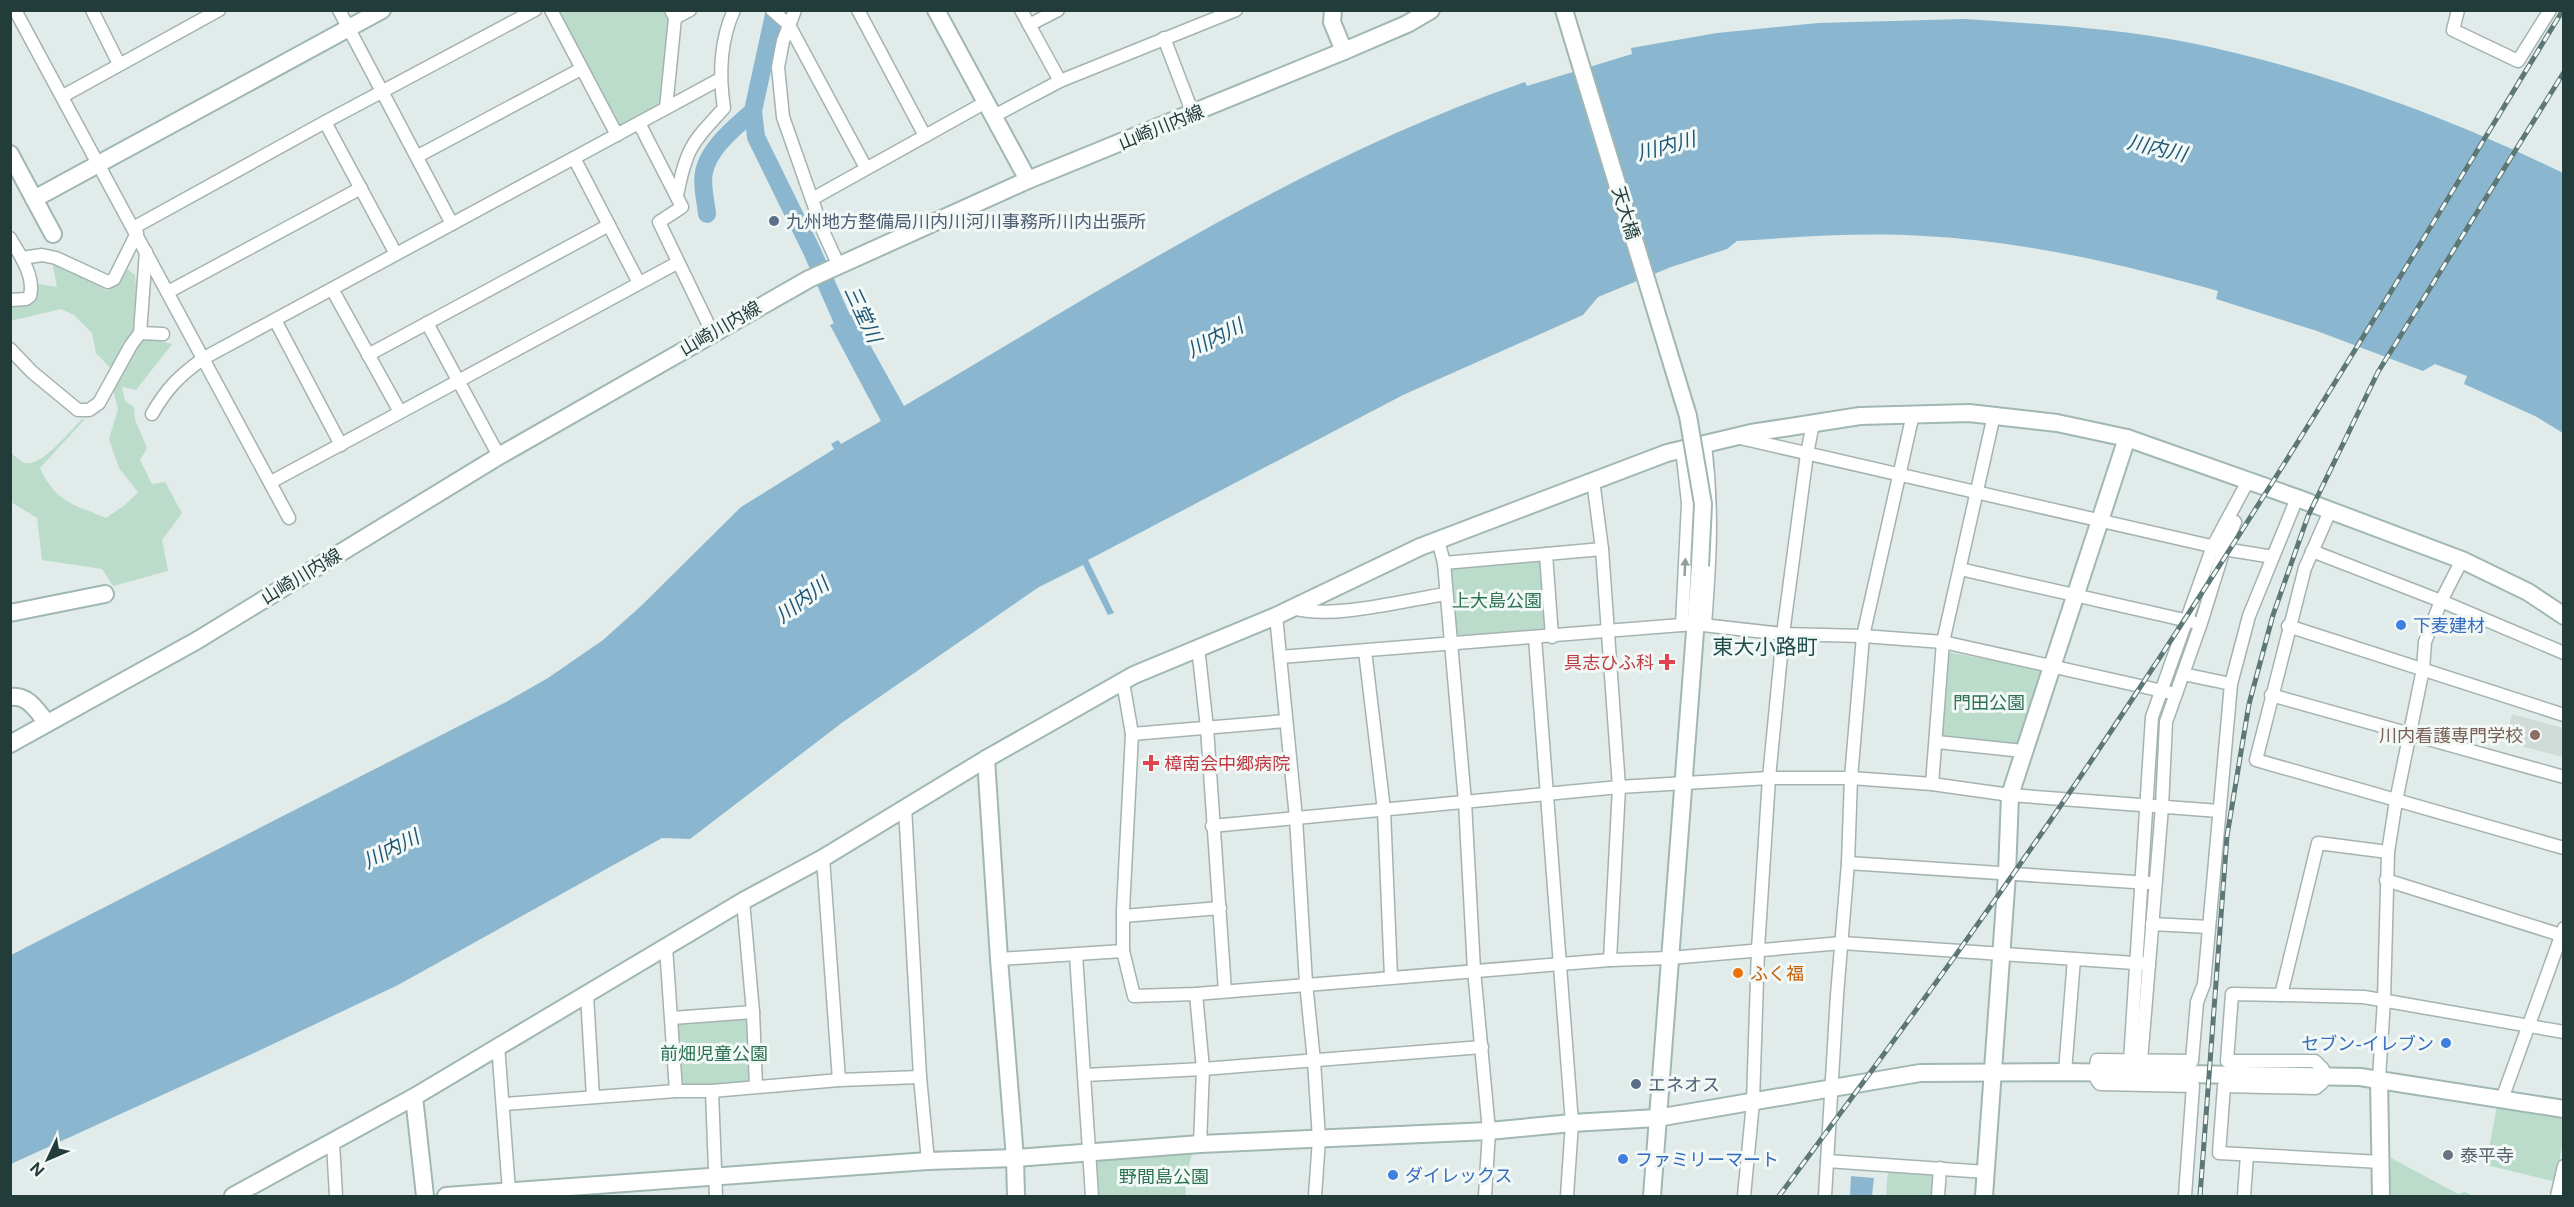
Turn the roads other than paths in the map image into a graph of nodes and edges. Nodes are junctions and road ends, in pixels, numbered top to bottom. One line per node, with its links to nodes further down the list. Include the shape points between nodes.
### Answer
1 (15, 10): 34 (street)
2 (92, 10): 29 (street)
3 (219, 10): 29 (street)
4 (339, 10): 26 (street)
5 (382, 10): 26 (street)
6 (535, 10): 33 (street)
7 (551, 10): 30 (street)
8 (690, 10): 22 (street)
9 (734, 10): 31 (street, via 725,37)
10 (772, 10): 24 (street)
11 (795, 10): 24 (street)
12 (858, 10): 41 (street)
13 (936, 10): 36 (street)
14 (1021, 10): 25 (street)
15 (1058, 10): 25 (street)
16 (1236, 10): 23 (street)
17 (1333, 10): 28 (street, via 1332,22)
18 (1431, 10): 28 (street, 山崎川内線)
19 (1564, 10): 115 (street, 天大橋, bridge, via 1688,416 1703,504)
20 (2458, 10): 21 (street, via 2453,30 2518,61)
21 (2550, 10)
22 (673, 14): 35 (street)
23 (1208, 15): 27 (street)
24 (786, 22): 46 (street); 51 (street, via 778,68 779,91 783,117)
25 (1029, 25): 32 (street)
26 (348, 28): 33 (street); 45 (street)
27 (1164, 38): 32 (street); 37 (street)
28 (1344, 51): 37 (street, 山崎川内線)
29 (119, 64): 34 (street)
30 (581, 69): 40 (street); 43 (street)
31 (720, 79): 35 (street); 49 (street, via 724,108 693,142)
32 (1060, 81): 36 (street)
33 (382, 93): 38 (street); 43 (street)
34 (63, 96): 45 (street)
35 (666, 108): 39 (street)
36 (990, 109): 41 (street); 47 (street)
37 (1193, 114): 47 (street, 山崎川内線)
38 (325, 122): 48 (street); 54 (street)
39 (639, 123): 40 (street); 49 (street)
40 (617, 135): 44 (street)
41 (925, 136): 46 (street)
42 (10, 154): 50 (street)
43 (418, 156): 52 (street)
44 (574, 158): 52 (street); 53 (street)
45 (99, 164): 50 (street); 54 (street)
46 (866, 168): 51 (street)
47 (1028, 180): 61 (street, 山崎川内線)
48 (360, 188): 58 (street); 64 (street)
49 (676, 196): 60 (street, via 682,207 659,222)
50 (34, 199): 55 (street)
51 (812, 199): 61 (street)
52 (452, 224): 58 (street)
53 (609, 225): 62 (street); 67 (street)
54 (135, 231): 57 (street); 59 (street, via 114,279 108,282 56,258)
55 (53, 234)
56 (10, 238): 59 (street)
57 (146, 251): 64 (street); 69 (street)
58 (396, 254): 63 (street)
59 (22, 258): 65 (street, via 31,282 30,296)
60 (677, 262): 62 (street); 68 (street)
61 (838, 264): 68 (street, 山崎川内線)
62 (639, 283): 74 (street)
63 (332, 289): 66 (street); 72 (street)
64 (168, 292): 73 (street)
65 (10, 300)
66 (275, 320): 73 (street); 83 (street)
67 (427, 323): 72 (street); 74 (street)
68 (712, 332): 86 (street, 山崎川内線)
69 (140, 333): 70 (street); 71 (street, via 99,403 89,410 78,410)
70 (163, 334)
71 (10, 349)
72 (368, 355): 75 (street)
73 (204, 358): 76 (street, via 166,390); 90 (street)
74 (458, 381): 75 (street); 86 (street)
75 (400, 412): 83 (street)
76 (152, 414)
77 (1913, 414): 78 (street); 79 (street); 87 (street)
78 (1994, 415): 81 (street); 91 (street)
79 (1813, 423): 80 (street); 85 (street)
80 (1736, 437): 82 (street); 85 (street)
81 (2127, 438): 89 (street); 95 (street)
82 (1705, 444): 84 (street); 115 (street, via 1712,544)
83 (341, 445): 90 (street)
84 (1682, 449): 88 (street); 115 (street, one-way to 84)
85 (1807, 454): 87 (street); 118 (street)
86 (499, 456): 139 (street, 山崎川内線, via 196,641)
87 (1901, 475): 91 (street); 119 (street)
88 (1593, 480): 96 (street); 98 (street)
89 (2248, 481): 92 (street); 97 (street, via 2245,498)
90 (271, 483): 94 (street)
91 (1977, 491): 95 (street); 104 (street)
92 (2297, 498): 93 (street); 101 (street)
93 (2330, 511): 99 (street); 102 (street)
94 (290, 518)
95 (2098, 520): 97 (street); 107 (street)
96 (1438, 540): 103 (street); 109 (street)
97 (2218, 548): 101 (street); 113 (street); 114 (street)
98 (1602, 549): 100 (street); 117 (street)
99 (2312, 551): 108 (street); 116 (street)
100 (1546, 554): 103 (street); 120 (street)
101 (2273, 557): 132 (street, via 2249,616)
102 (2462, 560): 108 (street); 112 (street, via 2528,592)
103 (1444, 563): 106 (street)
104 (1960, 569): 107 (street); 122 (street)
105 (105, 594): 110 (street)
106 (1446, 594): 109 (street, via 1351,609 1307,612); 123 (street)
107 (2074, 596): 113 (street); 128 (street)
108 (2441, 601): 126 (street); 129 (street, via 2425,642)
109 (1293, 608): 111 (street)
110 (10, 613)
111 (1276, 616): 124 (street); 127 (street)
112 (2564, 616)
113 (2186, 622): 114 (street); 133 (street)
114 (2201, 623): 130 (street)
115 (1694, 625): 117 (street); 118 (street); 150 (street, 天大橋)
116 (2288, 626): 129 (street); 135 (street)
117 (1606, 631): 120 (street); 152 (street)
118 (1784, 634): 119 (street); 148 (street)
119 (1863, 636): 122 (street); 149 (street)
120 (1552, 637): 121 (street)
121 (1535, 638): 123 (street); 153 (street)
122 (1943, 642): 128 (street); 143 (street)
123 (1450, 644): 125 (street); 155 (street)
124 (1198, 647): 131 (street); 140 (street)
125 (1365, 651): 127 (street); 160 (street)
126 (2564, 653)
127 (1280, 657): 138 (street)
128 (2051, 665): 133 (street); 145 (street)
129 (2423, 669): 137 (street); 141 (street)
130 (2183, 674): 132 (street); 134 (street)
131 (1122, 682): 142 (street); 146 (street)
132 (2231, 684): 161 (street)
133 (2161, 692): 134 (street); 157 (street, via 2152,717)
134 (2176, 694): 159 (street, via 2166,722)
135 (2271, 695): 141 (street); 156 (street, via 2256,760)
136 (10, 697): 139 (street, via 22,697)
137 (2564, 715)
138 (1286, 721): 140 (street); 162 (street)
139 (47, 723): 144 (street, 山崎川内線)
140 (1207, 728): 142 (street); 163 (street)
141 (2409, 733): 147 (street); 156 (street)
142 (1132, 734): 174 (street)
143 (1937, 742): 145 (street); 151 (street)
144 (10, 744)
145 (2024, 752): 154 (street)
146 (986, 759): 158 (street); 185 (street)
147 (2564, 777)
148 (1769, 778): 149 (street); 150 (street); 180 (street)
149 (1851, 778): 151 (street); 167 (street)
150 (1682, 783): 152 (street); 184 (street, 天大橋)
151 (1932, 784): 154 (street)
152 (1619, 787): 153 (street); 187 (street)
153 (1545, 794): 155 (street); 190 (street)
154 (2010, 795): 157 (street); 168 (street)
155 (1465, 801): 160 (street); 191 (street)
156 (2396, 801): 164 (street); 165 (street)
157 (2146, 806): 159 (street); 170 (street)
158 (905, 807): 166 (street); 213 (street)
159 (2162, 807): 161 (street); 171 (street)
160 (1384, 810): 162 (street); 192 (street)
161 (2219, 811): 176 (street)
162 (1296, 818): 163 (street); 193 (street)
163 (1212, 826): 173 (street)
164 (2564, 848)
165 (2388, 852): 169 (street); 197 (street, via 2318,843)
166 (823, 858): 172 (street); 215 (street)
167 (1848, 863): 168 (street); 178 (street)
168 (2007, 874): 170 (street); 182 (street)
169 (2386, 880): 177 (street); 198 (street)
170 (2141, 883): 171 (street); 188 (street)
171 (2155, 884): 175 (street)
172 (743, 901): 179 (street); 199 (street)
173 (1220, 908): 174 (street); 194 (street)
174 (1123, 916): 181 (street)
175 (2152, 924): 176 (street); 189 (street)
176 (2209, 927): 206 (street, via 2204,984 2197,1002 2193,1061)
177 (2563, 933): 201 (street)
178 (1842, 943): 180 (street); 182 (street); 217 (street)
179 (666, 947): 196 (street); 200 (street)
180 (1758, 949): 184 (street); 223 (street)
181 (1123, 951): 183 (street); 195 (street, via 1134,996)
182 (2000, 954): 186 (street); 208 (street)
183 (1076, 955): 185 (street); 211 (street)
184 (1670, 958): 187 (street); 226 (street, 天大橋)
185 (999, 959): 234 (street)
186 (2074, 959): 188 (street); 209 (street)
187 (1610, 960): 190 (street)
188 (2135, 963): 189 (street); 206 (street)
189 (2149, 964): 206 (street)
190 (1559, 965): 191 (street); 227 (street)
191 (1474, 970): 192 (street); 204 (street)
192 (1391, 977): 193 (street)
193 (1306, 983): 194 (street); 205 (street)
194 (1226, 991): 195 (street)
195 (1196, 994): 207 (street)
196 (587, 995): 203 (street); 221 (street)
197 (2281, 995): 198 (street); 212 (street, via 2232,994 2227,1061 2315,1060)
198 (2384, 1000): 201 (street); 214 (street)
199 (753, 1012): 200 (street); 216 (street)
200 (672, 1018): 218 (street)
201 (2529, 1024): 202 (street); 222 (street)
202 (2564, 1032)
203 (498, 1045): 220 (street); 224 (street)
204 (1482, 1047): 205 (street); 228 (street)
205 (1314, 1061): 207 (street); 229 (street)
206 (2135, 1061): 210 (street, via 2097,1060)
207 (1203, 1069): 211 (street); 231 (street)
208 (1992, 1071): 209 (street); 217 (street, via 1920,1073); 239 (street)
209 (2066, 1072): 210 (street)
210 (2095, 1072): 212 (street); 258 (street, via 2100,1084 2193,1086)
211 (1085, 1075): 232 (street)
212 (2323, 1075): 214 (street); 233 (street, via 2316,1088 2224,1086 2219,1153)
213 (920, 1077): 215 (street); 235 (street)
214 (2379, 1078): 222 (street); 237 (street)
215 (839, 1080): 216 (street)
216 (756, 1086): 219 (street)
217 (1832, 1088): 223 (street); 236 (street)
218 (676, 1091): 219 (street); 221 (street)
219 (712, 1092): 241 (street)
220 (414, 1097): 230 (street); 245 (street)
221 (593, 1097): 224 (street)
222 (2502, 1099): 225 (street)
223 (1753, 1102): 226 (street); 254 (street)
224 (504, 1104): 242 (street)
225 (2564, 1109)
226 (1657, 1118): 227 (street); 253 (street, 天大橋)
227 (1572, 1123): 228 (street); 252 (street)
228 (1489, 1131): 229 (street); 251 (street)
229 (1319, 1139): 231 (street); 250 (street)
230 (333, 1143): 243 (street); 244 (street)
231 (1200, 1144): 232 (street)
232 (1089, 1152): 234 (street); 249 (street)
233 (2247, 1155): 237 (street); 259 (street)
234 (1015, 1158): 235 (street); 248 (street)
235 (928, 1161): 241 (street)
236 (1827, 1161): 238 (street); 255 (street)
237 (2380, 1162): 260 (street)
238 (1940, 1168): 239 (street); 256 (street)
239 (1986, 1172): 257 (street)
240 (2563, 1172): 261 (street)
241 (715, 1177): 242 (street); 247 (street)
242 (508, 1191): 246 (street)
243 (245, 1194)
244 (336, 1197)
245 (425, 1197)
246 (446, 1197)
247 (716, 1197)
248 (1016, 1197)
249 (1092, 1197)
250 (1316, 1197)
251 (1485, 1197)
252 (1567, 1197)
253 (1652, 1197)
254 (1744, 1197)
255 (1825, 1197)
256 (1938, 1197)
257 (1984, 1197)
258 (2185, 1197)
259 (2244, 1197)
260 (2381, 1197)
261 (2557, 1197)

